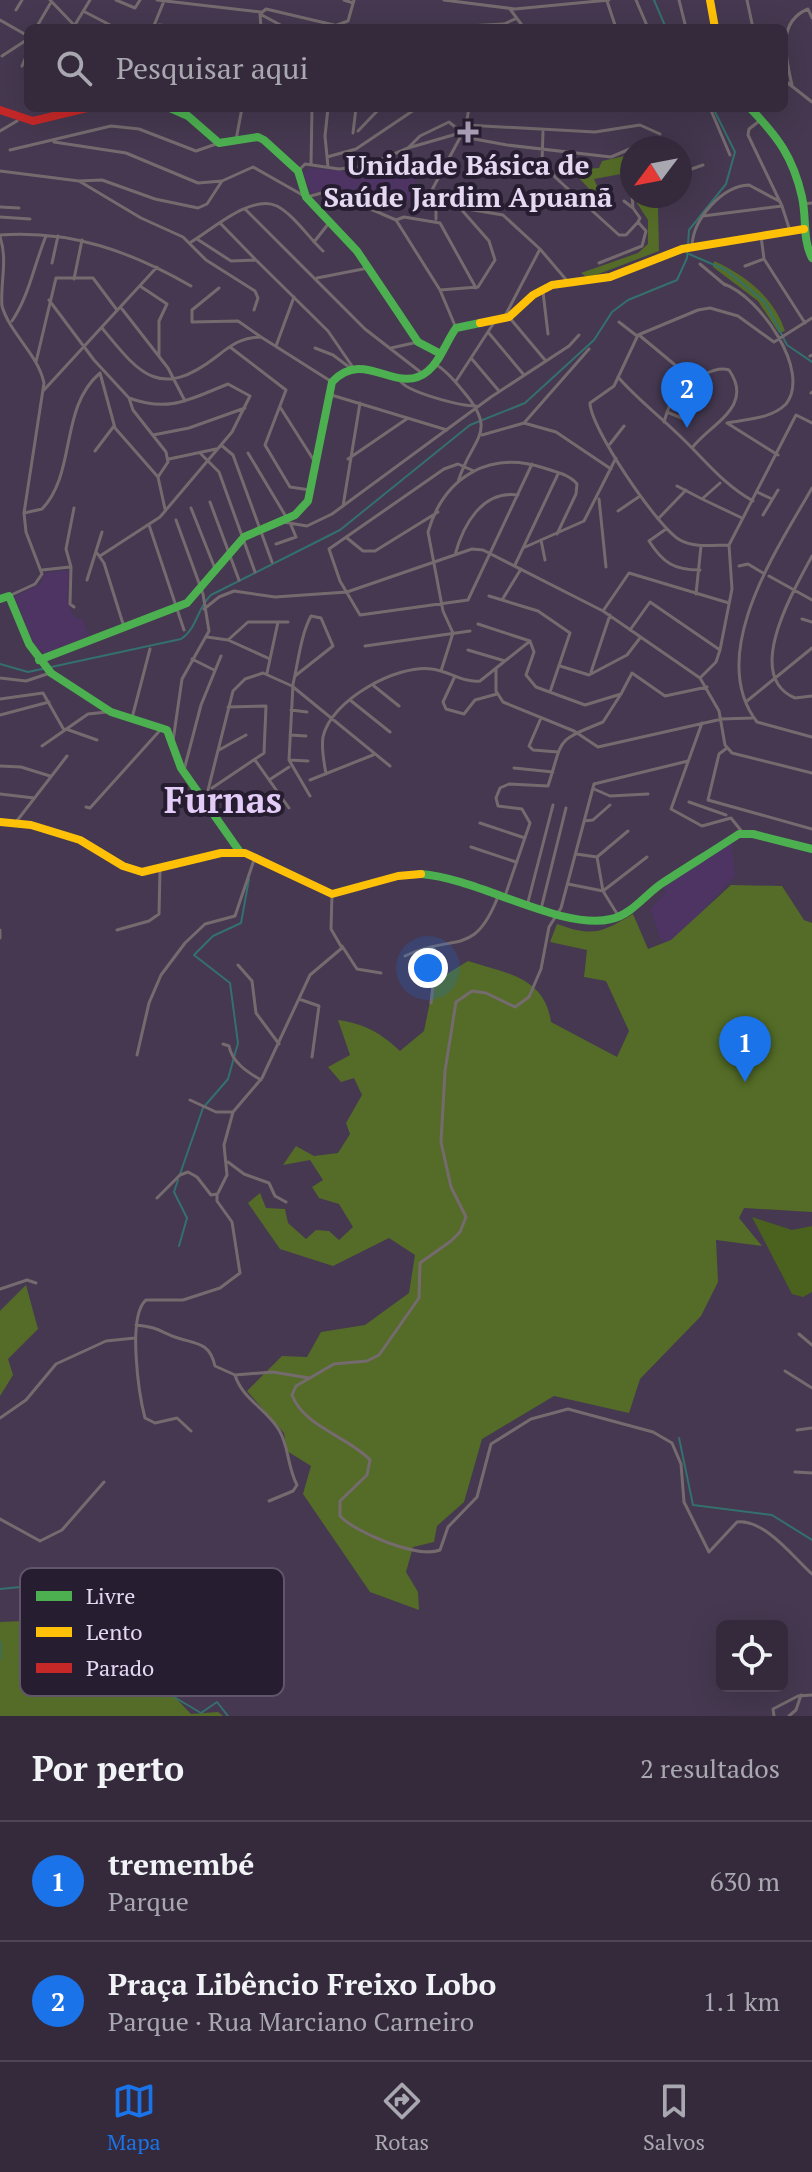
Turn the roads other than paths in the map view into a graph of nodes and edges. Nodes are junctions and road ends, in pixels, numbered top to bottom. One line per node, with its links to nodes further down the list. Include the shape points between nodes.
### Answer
1 (22, 0): 17 (street)
2 (90, 0): 18 (street)
3 (116, 0): 4 (street, via 136,7)
4 (140, 0)
5 (157, 0): 14 (street)
6 (344, 0): 15 (street)
7 (444, 0): 16 (street)
8 (608, 0): 16 (street); 34 (street)
9 (636, 0): 35 (street)
10 (679, 0): 36 (street)
11 (710, 0): 37 (street)
12 (747, 0): 38 (street)
13 (51, 1): 23 (street); 24 (street)
14 (164, 1): 19 (street); 27 (street)
15 (354, 1): 31 (street, via 349,20)
16 (510, 9): 21 (street)
17 (16, 10)
18 (85, 12): 25 (street); 26 (street)
19 (260, 13): 28 (street); 29 (street); 30 (street, via 271,10)
20 (812, 18): 39 (street, via 808,9 798,14)
21 (515, 19): 32 (street); 33 (street)
22 (0, 20): 40 (street)
23 (38, 24)
24 (71, 24)
25 (76, 24)
26 (108, 24)
27 (156, 24)
28 (261, 24)
29 (279, 24)
30 (330, 24)
31 (337, 24)
32 (504, 24)
33 (520, 24)
34 (615, 24)
35 (646, 24)
36 (685, 24)
37 (714, 24)
38 (752, 24)
39 (788, 32)
40 (24, 35)
41 (24, 41): 43 (street)
42 (788, 52): 47 (street)
43 (2, 56)
44 (24, 61): 45 (street)
45 (22, 66)
46 (788, 82): 47 (street)
47 (792, 85): 48 (street)
48 (812, 102)
49 (0, 110): 62 (street)
50 (74, 112): 62 (street, via 46,121)
51 (190, 112): 72 (street)
52 (241, 112): 70 (street)
53 (312, 112): 79 (street)
54 (328, 112): 78 (street)
55 (356, 112): 67 (street)
56 (376, 112): 65 (street)
57 (411, 112): 78 (street, via 356,149)
58 (468, 112): 63 (street)
59 (712, 112): 77 (street)
60 (754, 112): 61 (street)
61 (762, 119): 90 (street, via 748,135); 92 (street, via 782,140)
62 (17, 121): 64 (street)
63 (466, 125): 66 (street); 68 (street)
64 (0, 131)
65 (358, 131)
66 (543, 132): 69 (street, via 600,132 640,125); 74 (street)
67 (353, 133)
68 (461, 134): 73 (street); 73 (street, via 449,122); 74 (street); 89 (street)
69 (660, 134)
70 (236, 140): 72 (street); 84 (street, via 262,138)
71 (54, 142): 72 (street, via 111,126 139,129 196,151); 75 (street); 86 (street, via 118,150 198,183)
72 (219, 143)
73 (408, 148): 81 (street, via 360,168)
74 (542, 149): 76 (street, via 611,157); 105 (street, via 545,167 618,234 626,235)
75 (10, 150)
76 (620, 153)
77 (730, 155)
78 (327, 157): 81 (street)
79 (311, 164): 81 (street); 84 (street, via 302,164)
80 (703, 165): 82 (street)
81 (328, 167)
82 (692, 169)
83 (0, 171): 85 (street)
84 (298, 171): 87 (street)
85 (79, 181): 86 (street, via 110,181 155,199 198,208 207,204); 116 (street)
86 (222, 181): 87 (street, via 257,168)
87 (306, 197): 102 (street, via 329,191); 103 (street)
88 (414, 200): 89 (street)
89 (426, 201): 91 (street)
90 (779, 201): 93 (street); 99 (street, via 749,185 727,191)
91 (436, 203): 96 (street); 104 (street)
92 (808, 203): 107 (street)
93 (782, 206): 99 (street); 108 (street)
94 (0, 207): 95 (street)
95 (19, 208)
96 (460, 208): 118 (street, via 496,213); 135 (street, via 495,253 493,267)
97 (633, 208): 105 (street)
98 (245, 209): 106 (street); 115 (street, via 275,205); 130 (street)
99 (703, 216): 117 (street)
100 (0, 217): 101 (street)
101 (30, 219)
102 (396, 220): 104 (street); 137 (street)
103 (331, 221): 115 (street); 128 (street)
104 (436, 221): 135 (street)
105 (638, 222): 124 (street, via 646,231 642,246)
106 (221, 224): 114 (street); 122 (street)
107 (804, 229): 108 (street); 120 (street)
108 (790, 231): 112 (street)
109 (0, 236): 110 (street); 144 (street, via 1,304)
110 (46, 236): 111 (street); 144 (street, via 26,296)
111 (58, 236): 113 (street); 123 (street)
112 (761, 236): 117 (street); 121 (street)
113 (83, 239): 127 (street); 129 (street)
114 (197, 239): 116 (street); 122 (street, via 231,261)
115 (314, 242): 119 (street)
116 (191, 243): 141 (street, via 206,260 255,291)
117 (688, 248): 131 (street, via 618,275)
118 (540, 249): 131 (street); 143 (street)
119 (323, 251)
120 (812, 258)
121 (764, 259): 126 (street); 146 (street)
122 (256, 260): 138 (street)
123 (52, 263)
124 (599, 263)
125 (700, 264): 154 (street, via 763,311)
126 (745, 266)
127 (157, 267): 132 (street); 133 (street)
128 (368, 268): 130 (street); 155 (street)
129 (74, 279): 139 (street, via 55,279); 140 (street, via 94,279)
130 (315, 279): 160 (street)
131 (569, 283): 136 (street)
132 (140, 286): 140 (street); 163 (street, via 166,303 159,321)
133 (191, 286)
134 (219, 288): 153 (street, via 192,310 192,322 238,321)
135 (476, 288): 137 (street)
136 (542, 288): 143 (street); 150 (street)
137 (440, 290): 148 (street)
138 (294, 297): 157 (street); 168 (street, via 328,331)
139 (49, 300): 158 (street); 166 (street)
140 (119, 309): 147 (street); 163 (street)
141 (254, 310)
142 (812, 318): 146 (street)
143 (502, 319): 148 (street); 149 (street); 165 (street)
144 (11, 322): 166 (street)
145 (619, 322): 152 (street)
146 (805, 323): 154 (street)
147 (102, 328): 158 (street); 172 (street, via 142,374)
148 (456, 328): 162 (street)
149 (487, 332): 164 (street); 171 (street)
150 (548, 334)
151 (579, 335): 165 (street)
152 (638, 335): 154 (street, via 710,308 747,321 771,342); 173 (street); 175 (street)
153 (261, 337): 156 (street); 157 (street)
154 (782, 338): 191 (street, via 796,374 789,400 768,415)
155 (418, 342): 160 (street); 162 (street)
156 (229, 346): 172 (street); 184 (street, via 284,386)
157 (275, 346): 176 (street)
158 (83, 348): 169 (street); 178 (street)
159 (315, 348): 168 (street)
160 (389, 349): 170 (street)
161 (589, 349): 192 (street)
162 (439, 353): 167 (street)
163 (159, 356): 172 (street)
164 (470, 357): 177 (street); 179 (street)
165 (545, 360): 171 (street)
166 (36, 362): 178 (street)
167 (435, 364): 170 (street); 177 (street)
168 (351, 367): 174 (street); 176 (street)
169 (102, 372): 181 (street); 194 (street); 238 (street, via 80,397 54,493 42,509)
170 (423, 374): 174 (street)
171 (524, 375): 179 (street)
172 (174, 377): 182 (street)
173 (618, 377): 190 (street); 199 (street, via 590,406)
174 (399, 379): 185 (street, via 402,386)
175 (692, 379): 187 (street, via 679,388); 191 (street, via 721,368 730,372 737,393)
176 (332, 382): 180 (street)
177 (455, 382): 185 (street)
178 (44, 390): 238 (street)
179 (499, 391): 185 (street)
180 (328, 394): 183 (street); 208 (street)
181 (129, 398): 182 (street, via 152,406); 198 (street)
182 (185, 401): 186 (street, via 231,384 248,394)
183 (360, 403): 188 (street); 209 (street)
184 (280, 407): 208 (street); 221 (street, via 265,447 290,487)
185 (476, 407): 196 (street); 197 (street)
186 (245, 408): 198 (street); 200 (street)
187 (667, 412): 189 (street); 190 (street)
188 (408, 418): 196 (street); 209 (street)
189 (684, 419)
190 (664, 422): 201 (street)
191 (725, 422): 201 (street, via 707,430); 205 (street)
192 (524, 423): 197 (street); 213 (street, via 551,430)
193 (812, 423): 205 (street, via 796,415)
194 (114, 426): 202 (street, via 95,443); 216 (street)
195 (624, 426): 199 (street)
196 (449, 431): 232 (street)
197 (482, 433): 212 (street)
198 (153, 435): 207 (street)
199 (610, 444): 206 (street)
200 (219, 447): 203 (street); 210 (street); 246 (street, via 233,455)
201 (692, 448): 218 (street)
202 (95, 451)
203 (200, 453): 207 (street); 210 (street)
204 (248, 453): 243 (street)
205 (778, 455): 224 (street)
206 (616, 458): 213 (street); 227 (street)
207 (169, 459): 216 (street)
208 (313, 459): 221 (street)
209 (348, 459): 232 (street)
210 (208, 462): 235 (street); 250 (street, via 219,472)
211 (532, 464): 214 (street, via 505,460); 215 (street); 225 (street)
212 (463, 465): 214 (street); 217 (street); 249 (street, via 444,469)
213 (611, 469): 226 (street)
214 (474, 471): 217 (street)
215 (559, 473): 248 (street, via 577,484 577,492); 255 (street)
216 (158, 477): 235 (street)
217 (458, 482): 237 (street)
218 (722, 482): 228 (street); 230 (street)
219 (677, 486): 222 (street)
220 (812, 488): 273 (street)
221 (310, 490): 243 (street, via 305,506)
222 (686, 490): 228 (street); 240 (street)
223 (778, 490): 229 (street)
224 (757, 492): 229 (street); 230 (street)
225 (518, 495): 256 (street); 259 (street, via 500,495 481,506)
226 (599, 495): 248 (street, via 584,521); 267 (street)
227 (640, 496): 236 (street); 240 (street)
228 (702, 499): 241 (street)
229 (772, 499): 239 (street)
230 (753, 501): 241 (street)
231 (210, 502): 257 (street)
232 (343, 507): 243 (street, via 315,524)
233 (74, 508): 266 (street, via 66,549)
234 (191, 508): 271 (street)
235 (165, 509): 244 (street)
236 (618, 511)
237 (438, 512): 249 (street, via 371,552); 263 (street, via 428,532)
238 (24, 513): 269 (street)
239 (763, 515)
240 (658, 519): 245 (street)
241 (743, 519): 254 (street)
242 (176, 520): 280 (street)
243 (287, 522): 246 (street); 252 (street, via 296,536)
244 (149, 525): 258 (street); 288 (street)
245 (666, 528): 253 (street, via 681,541); 270 (street, via 649,541 670,566)
246 (259, 530): 250 (street); 262 (street)
247 (102, 532): 258 (street)
248 (557, 534): 251 (street)
249 (347, 538): 278 (street, via 328,551)
250 (242, 539): 257 (street); 272 (street)
251 (541, 540): 255 (street); 261 (street)
252 (276, 544)
253 (701, 545): 254 (street); 270 (street)
254 (729, 545): 285 (street)
255 (523, 548): 264 (street)
256 (490, 552): 259 (street, via 477,549); 264 (street); 286 (street, via 468,600)
257 (229, 554): 271 (street); 276 (street)
258 (98, 555): 275 (street); 297 (street)
259 (455, 555): 263 (street)
260 (812, 556): 277 (street)
261 (545, 560)
262 (272, 562)
263 (434, 562): 278 (street); 286 (street)
264 (515, 565): 268 (street)
265 (739, 566): 273 (street, via 748,564)
266 (71, 567): 269 (street); 287 (street, via 69,598)
267 (606, 567)
268 (521, 569): 283 (street); 290 (street)
269 (42, 570): 282 (street, via 35,584)
270 (700, 570): 279 (street)
271 (216, 571): 280 (street)
272 (255, 572)
273 (763, 573): 336 (street, via 738,661)
274 (769, 576): 277 (street)
275 (87, 580)
276 (239, 580)
277 (793, 590): 284 (street); 326 (street, via 780,621)
278 (347, 592): 286 (street, via 360,615); 289 (street, via 275,597 234,591)
279 (696, 594): 285 (street); 290 (street, via 627,573)
280 (203, 595): 288 (street); 289 (street)
281 (489, 596): 283 (street)
282 (4, 597): 316 (street)
283 (502, 600): 315 (street, via 538,611 569,631)
284 (812, 600)
285 (729, 603): 310 (street)
286 (442, 604): 301 (street)
287 (74, 607)
288 (177, 607): 297 (street); 298 (street)
289 (205, 607): 302 (street)
290 (603, 611): 291 (street)
291 (610, 615): 299 (street); 321 (street)
292 (802, 619): 295 (street)
293 (278, 622): 294 (street); 304 (street, via 247,622); 313 (street)
294 (288, 622)
295 (812, 622)
296 (478, 624): 305 (street)
297 (124, 627): 316 (street)
298 (184, 630)
299 (630, 630): 303 (street); 310 (street, via 650,602)
300 (470, 631): 301 (street)
301 (453, 633): 306 (street); 319 (street)
302 (207, 637): 304 (street); 312 (street)
303 (640, 638): 321 (street, via 627,655); 325 (street)
304 (228, 640): 313 (street)
305 (530, 641): 314 (street); 330 (street, via 534,652 526,675)
306 (365, 646)
307 (812, 648): 326 (street)
308 (150, 649): 345 (street)
309 (468, 650): 314 (street)
310 (720, 650): 325 (street)
311 (221, 656): 318 (street)
312 (190, 659): 318 (street); 359 (street, via 180,686)
313 (270, 659): 320 (street)
314 (505, 661): 317 (street)
315 (560, 666): 321 (street); 330 (street)
316 (45, 667): 324 (street, via 26,681); 341 (street)
317 (496, 668): 323 (street, via 478,681); 331 (street)
318 (214, 670): 374 (street)
319 (441, 671): 323 (street); 327 (street, via 393,674)
320 (267, 673): 329 (street); 339 (street, via 242,681)
321 (591, 674)
322 (295, 676): 322 (street, via 309,618 321,618 333,646); 329 (street)
323 (455, 676): 331 (street, via 443,702 446,709 464,714 474,701)
324 (0, 678)
325 (700, 678): 328 (street)
326 (775, 679): 333 (street, via 790,697); 336 (street)
327 (373, 685): 335 (street); 338 (street)
328 (707, 687): 332 (street, via 665,696 632,673); 347 (street)
329 (294, 688): 340 (street); 348 (street)
330 (550, 692): 332 (street, via 590,706)
331 (497, 694): 344 (street, via 505,703)
332 (621, 694): 352 (street, via 603,722)
333 (812, 696)
334 (0, 699): 337 (street, via 42,693)
335 (350, 700): 348 (street); 353 (street)
336 (747, 701): 346 (street)
337 (49, 702): 343 (street); 351 (street)
338 (399, 706)
339 (228, 707): 362 (street); 366 (street, via 266,706 264,753)
340 (291, 710): 342 (street); 355 (street)
341 (111, 712): 345 (street); 351 (street, via 88,714)
342 (307, 712)
343 (0, 715)
344 (541, 717): 352 (street); 363 (street, via 529,746)
345 (132, 718): 350 (street)
346 (754, 718): 347 (street); 357 (street, via 768,727)
347 (722, 719): 349 (street); 361 (street)
348 (332, 720): 364 (street); 377 (street, via 323,737)
349 (702, 723): 352 (street, via 601,747); 369 (street)
350 (163, 727): 359 (street); 392 (street)
351 (65, 730): 358 (street); 360 (street)
352 (574, 731): 363 (street)
353 (390, 732)
354 (246, 735): 362 (street)
355 (290, 735): 356 (street); 367 (street)
356 (306, 736)
357 (812, 737)
358 (97, 740)
359 (173, 741): 374 (street)
360 (42, 746)
361 (727, 748): 376 (street); 391 (street, via 719,754 708,799)
362 (219, 750): 382 (street)
363 (558, 752): 375 (street)
364 (374, 754): 372 (street); 377 (street)
365 (67, 756): 378 (street)
366 (255, 760): 379 (street); 382 (street)
367 (289, 760): 368 (street); 371 (street)
368 (308, 761)
369 (688, 761): 381 (street); 397 (street, via 672,811 704,827)
370 (0, 766): 378 (street, via 16,765)
371 (290, 766): 379 (street); 385 (street)
372 (390, 766)
373 (514, 768): 375 (street)
374 (184, 772): 387 (street)
375 (553, 772): 405 (street, via 548,786 500,788 498,806 522,809 530,822)
376 (812, 773)
377 (326, 774): 380 (street)
378 (50, 776): 386 (street)
379 (269, 780): 393 (street)
380 (310, 780)
381 (594, 786): 384 (street, via 610,796); 398 (street)
382 (210, 789): 387 (street)
383 (0, 794): 386 (street)
384 (648, 794)
385 (310, 796)
386 (34, 798): 400 (street)
387 (205, 802): 408 (street)
388 (689, 802): 397 (street)
389 (553, 805): 395 (street)
390 (610, 805): 398 (street)
391 (727, 806): 397 (street); 402 (street)
392 (86, 807)
393 (289, 808)
394 (566, 808): 396 (street)
395 (551, 812): 396 (street); 414 (street)
396 (565, 815): 415 (street)
397 (726, 816): 404 (street)
398 (584, 821): 409 (street)
399 (0, 822): 400 (street)
400 (15, 823): 413 (street, via 80,840 134,870)
401 (480, 823): 405 (street)
402 (812, 829)
403 (628, 831): 410 (street)
404 (743, 833): 407 (street); 423 (street)
405 (525, 838): 412 (street)
406 (471, 847): 412 (street)
407 (812, 849)
408 (242, 850): 413 (street); 418 (street); 436 (street, via 244,878 235,916 205,924 161,975)
409 (576, 854): 410 (street); 416 (street)
410 (597, 857): 417 (street)
411 (647, 857): 417 (street)
412 (516, 862): 419 (street)
413 (160, 870): 425 (street, via 159,914)
414 (534, 878): 415 (street); 420 (street)
415 (547, 881): 421 (street)
416 (568, 884): 417 (street); 422 (street)
417 (603, 891): 423 (street)
418 (332, 894): 419 (street, via 424,874); 427 (street, via 330,927)
419 (502, 895): 420 (street); 428 (street, via 480,931)
420 (528, 905): 421 (street)
421 (541, 910): 422 (street)
422 (557, 915): 423 (street, via 601,922); 453 (street, via 549,927 539,975 524,1003 515,1007 472,991 452,1009 441,1142 451,1187 466,1213 464,1225 420,1263 419,1298 379,1355 334,1364)
423 (619, 917)
424 (0, 930): 426 (street)
425 (117, 930)
426 (0, 938)
427 (342, 946): 431 (street, via 357,969); 432 (street, via 310,975)
428 (437, 946): 429 (street); 433 (street, via 423,962 434,976)
429 (405, 956)
430 (238, 965): 435 (street, via 251,979 256,1013)
431 (381, 973)
432 (299, 999): 435 (street); 437 (street, via 319,1006)
433 (431, 1003)
434 (223, 1044): 438 (street)
435 (279, 1044): 438 (street)
436 (137, 1055)
437 (312, 1057)
438 (261, 1080): 440 (street)
439 (190, 1100): 440 (street, via 216,1112)
440 (233, 1112): 441 (street)
441 (226, 1159): 442 (street, via 227,1175); 444 (street, via 244,1174 269,1182 275,1196)
442 (217, 1194): 443 (street, via 211,1195 188,1172); 447 (street, via 232,1222 240,1273 220,1288 183,1300 146,1300)
443 (157, 1198)
444 (286, 1202)
445 (36, 1283): 446 (street, via 27,1280)
446 (0, 1289)
447 (136, 1325): 449 (street); 452 (street, via 195,1340 213,1355 215,1366)
448 (799, 1334): 450 (street)
449 (135, 1338): 455 (street, via 106,1341 56,1364 26,1400); 458 (street, via 145,1418 155,1423 177,1418)
450 (812, 1345)
451 (785, 1371): 454 (street)
452 (235, 1375): 453 (street, via 273,1372); 462 (street, via 250,1400 278,1426 297,1483 293,1491)
453 (309, 1378): 464 (street, via 294,1388 293,1399 371,1464 367,1475 342,1497 338,1512 351,1525 393,1544 416,1552 439,1551 448,1527 477,1497 491,1444 531,1419 568,1409 653,1432 672,1443 681,1464 684,1502 709,1552 740,1520 764,1530)
454 (812, 1388)
455 (0, 1418)
456 (812, 1428): 457 (street)
457 (797, 1430)
458 (191, 1431)
459 (795, 1472): 460 (street)
460 (812, 1473)
461 (104, 1482): 463 (street, via 62,1530 40,1541)
462 (269, 1501)
463 (0, 1519)
464 (812, 1574)
465 (801, 1695): 466 (street); 467 (street, via 775,1708); 468 (street)
466 (812, 1695)
467 (774, 1716)
468 (789, 1716)

